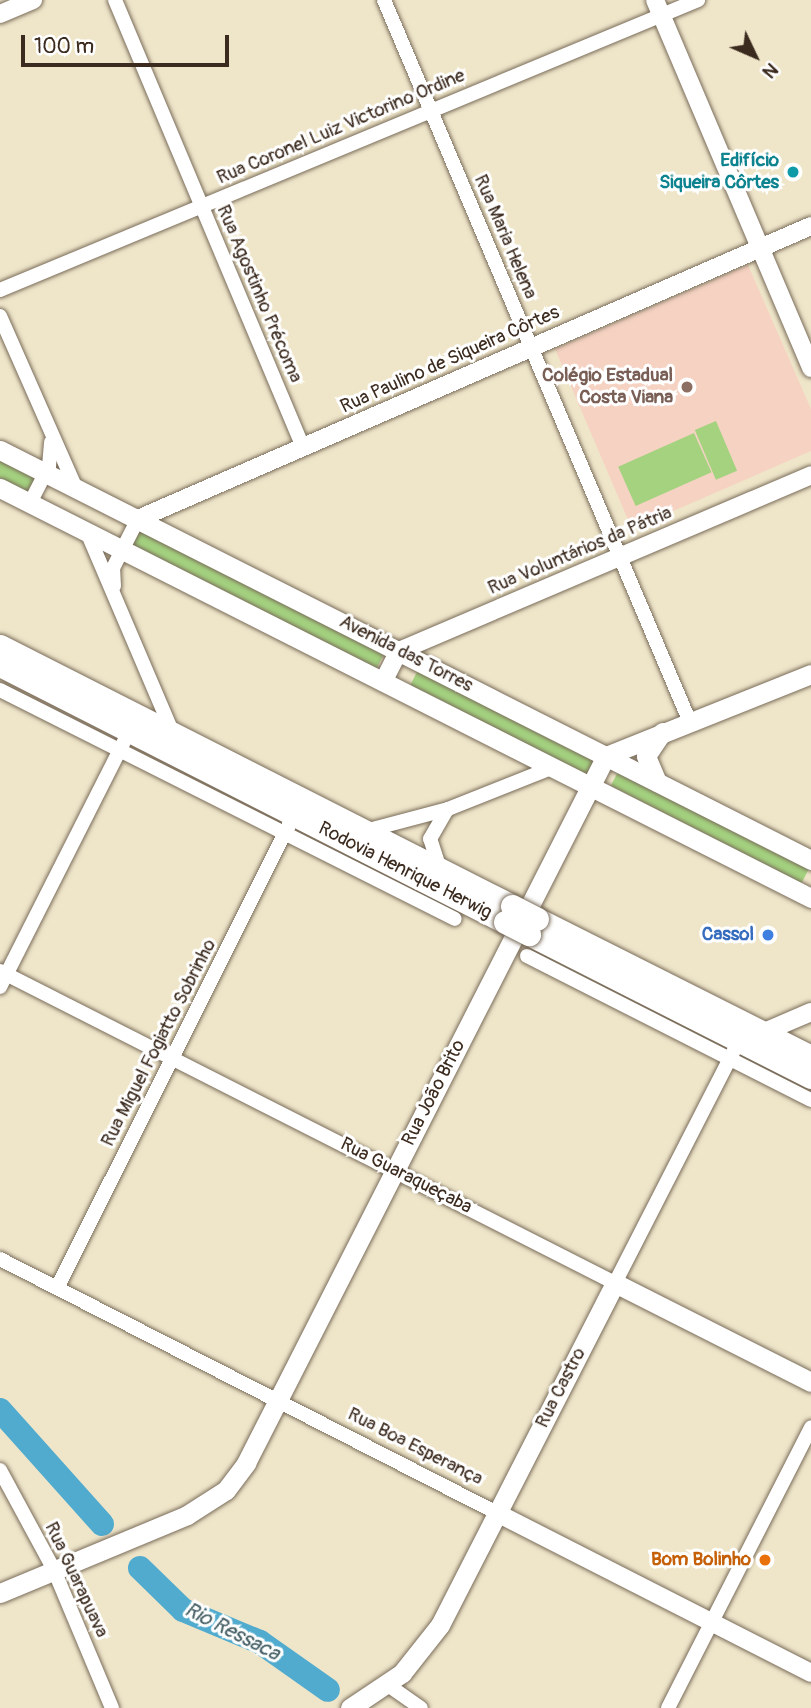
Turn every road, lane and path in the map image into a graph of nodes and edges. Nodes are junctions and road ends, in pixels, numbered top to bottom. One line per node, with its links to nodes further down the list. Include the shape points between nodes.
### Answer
1 (33, 0): 6 (street)
2 (115, 0): 8 (street, Rua Agostinho Précoma)
3 (384, 0): 7 (street, Rua Maria Helena)
4 (698, 0): 5 (street, Rua Coronel Luiz Victorino Ordine)
5 (658, 8): 7 (street, Rua Coronel Luiz Victorino Ordine); 10 (street)
6 (0, 14)
7 (431, 111): 8 (street, Rua Coronel Luiz Victorino Ordine); 13 (street, Rua Maria Helena)
8 (201, 206): 11 (street, Rua Coronel Luiz Victorino Ordine); 16 (street, Rua Agostinho Précoma)
9 (811, 226): 10 (street, Rua Paulino de Siqueira Côrtes)
10 (760, 248): 13 (street, Rua Paulino de Siqueira Côrtes); 14 (street)
11 (0, 290)
12 (0, 316): 15 (street)
13 (531, 348): 16 (street, Rua Paulino de Siqueira Côrtes); 28 (street, Rua Maria Helena)
14 (811, 368)
15 (51, 437): 18 (street); 21 (street)
16 (303, 447): 23 (street, Rua Paulino de Siqueira Côrtes)
17 (0, 450): 18 (main road, Avenida das Torres)
18 (46, 473): 21 (main road, Avenida das Torres); 22 (street)
19 (811, 475): 28 (street, Rua Voluntários da Pátria)
20 (0, 488): 22 (main road, Avenida das Torres)
21 (76, 488): 24 (main road, Avenida das Torres)
22 (30, 503): 25 (main road, Avenida das Torres)
23 (172, 505): 24 (street, Rua Paulino de Siqueira Côrtes); 26 (street, via 166,525)
24 (138, 519): 26 (main road, Avenida das Torres); 27 (street)
25 (87, 532): 27 (main road, Avenida das Torres); 29 (street)
26 (174, 537): 31 (main road, Avenida das Torres)
27 (122, 550): 29 (street, via 113,568); 34 (main road, Avenida das Torres)
28 (620, 556): 31 (street, Rua Voluntários da Pátria); 36 (street, Rua Maria Helena)
29 (116, 598): 38 (street)
30 (0, 646): 38 (highway, Rodovia Henrique Herwig)
31 (399, 651): 34 (street); 40 (main road, Avenida das Torres)
32 (0, 665): 39 (highway, Rodovia Henrique Herwig)
33 (811, 674): 36 (main road)
34 (383, 682): 41 (main road, Avenida das Torres)
35 (0, 690): 39 (street)
36 (689, 720): 37 (main road)
37 (666, 729): 40 (main road); 42 (main road, via 646,756)
38 (173, 734): 46 (highway, Rodovia Henrique Herwig)
39 (125, 740): 45 (highway, Rodovia Henrique Herwig); 53 (street)
40 (606, 756): 42 (main road, Avenida das Torres); 43 (main road, Rua João Brito)
41 (551, 768): 43 (main road, Avenida das Torres); 44 (street)
42 (657, 782): 47 (main road, Avenida das Torres)
43 (590, 788): 49 (main road, Avenida das Torres); 61 (main road, Rua João Brito)
44 (448, 809): 46 (street); 48 (street, via 430,839)
45 (290, 824): 50 (highway, Rodovia Henrique Herwig); 51 (street); 58 (street, Rua Miguel Fogiatto Sobrinho)
46 (365, 831): 48 (highway, Rodovia Henrique Herwig)
47 (811, 860)
48 (440, 869): 50 (highway, Rodovia Henrique Herwig)
49 (810, 896)
50 (508, 914): 52 (highway, Rodovia Henrique Herwig, bridge)
51 (455, 919)
52 (531, 936): 55 (highway, Rodovia Henrique Herwig); 56 (highway, Rodovia Henrique Herwig)
53 (2, 977): 58 (street, Rua Guaraqueçaba)
54 (807, 1017): 55 (street)
55 (762, 1032): 57 (highway, Rodovia Henrique Herwig)
56 (735, 1050): 59 (highway, Rodovia Henrique Herwig); 60 (street); 63 (street, Rua Castro)
57 (811, 1057)
58 (173, 1058): 61 (street, Rua Guaraqueçaba); 64 (street, Rua Miguel Fogiatto Sobrinho)
59 (811, 1077)
60 (811, 1100)
61 (395, 1171): 63 (street, Rua Guaraqueçaba); 66 (main road, Rua João Brito)
62 (0, 1259): 64 (street, Rua Boa Esperança)
63 (615, 1283): 65 (main road, Rua Guaraqueçaba); 69 (main road, Rua Castro)
64 (58, 1288): 66 (street, Rua Boa Esperança)
65 (811, 1382)
66 (278, 1401): 69 (street, Rua Boa Esperança); 70 (main road, Rua João Brito, via 246,1462 216,1499)
67 (811, 1427): 72 (street)
68 (0, 1470): 70 (street, Rua Guarapuava)
69 (497, 1513): 72 (street, Rua Boa Esperança); 74 (main road, Rua Castro, via 435,1633)
70 (54, 1570): 71 (main road); 75 (street, Rua Guarapuava)
71 (0, 1593)
72 (712, 1623): 73 (street, Rua Boa Esperança); 78 (street)
73 (811, 1673)
74 (388, 1685): 76 (main road, Rua Castro); 77 (street)
75 (112, 1708)
76 (350, 1708)
77 (421, 1708)
78 (668, 1708)

